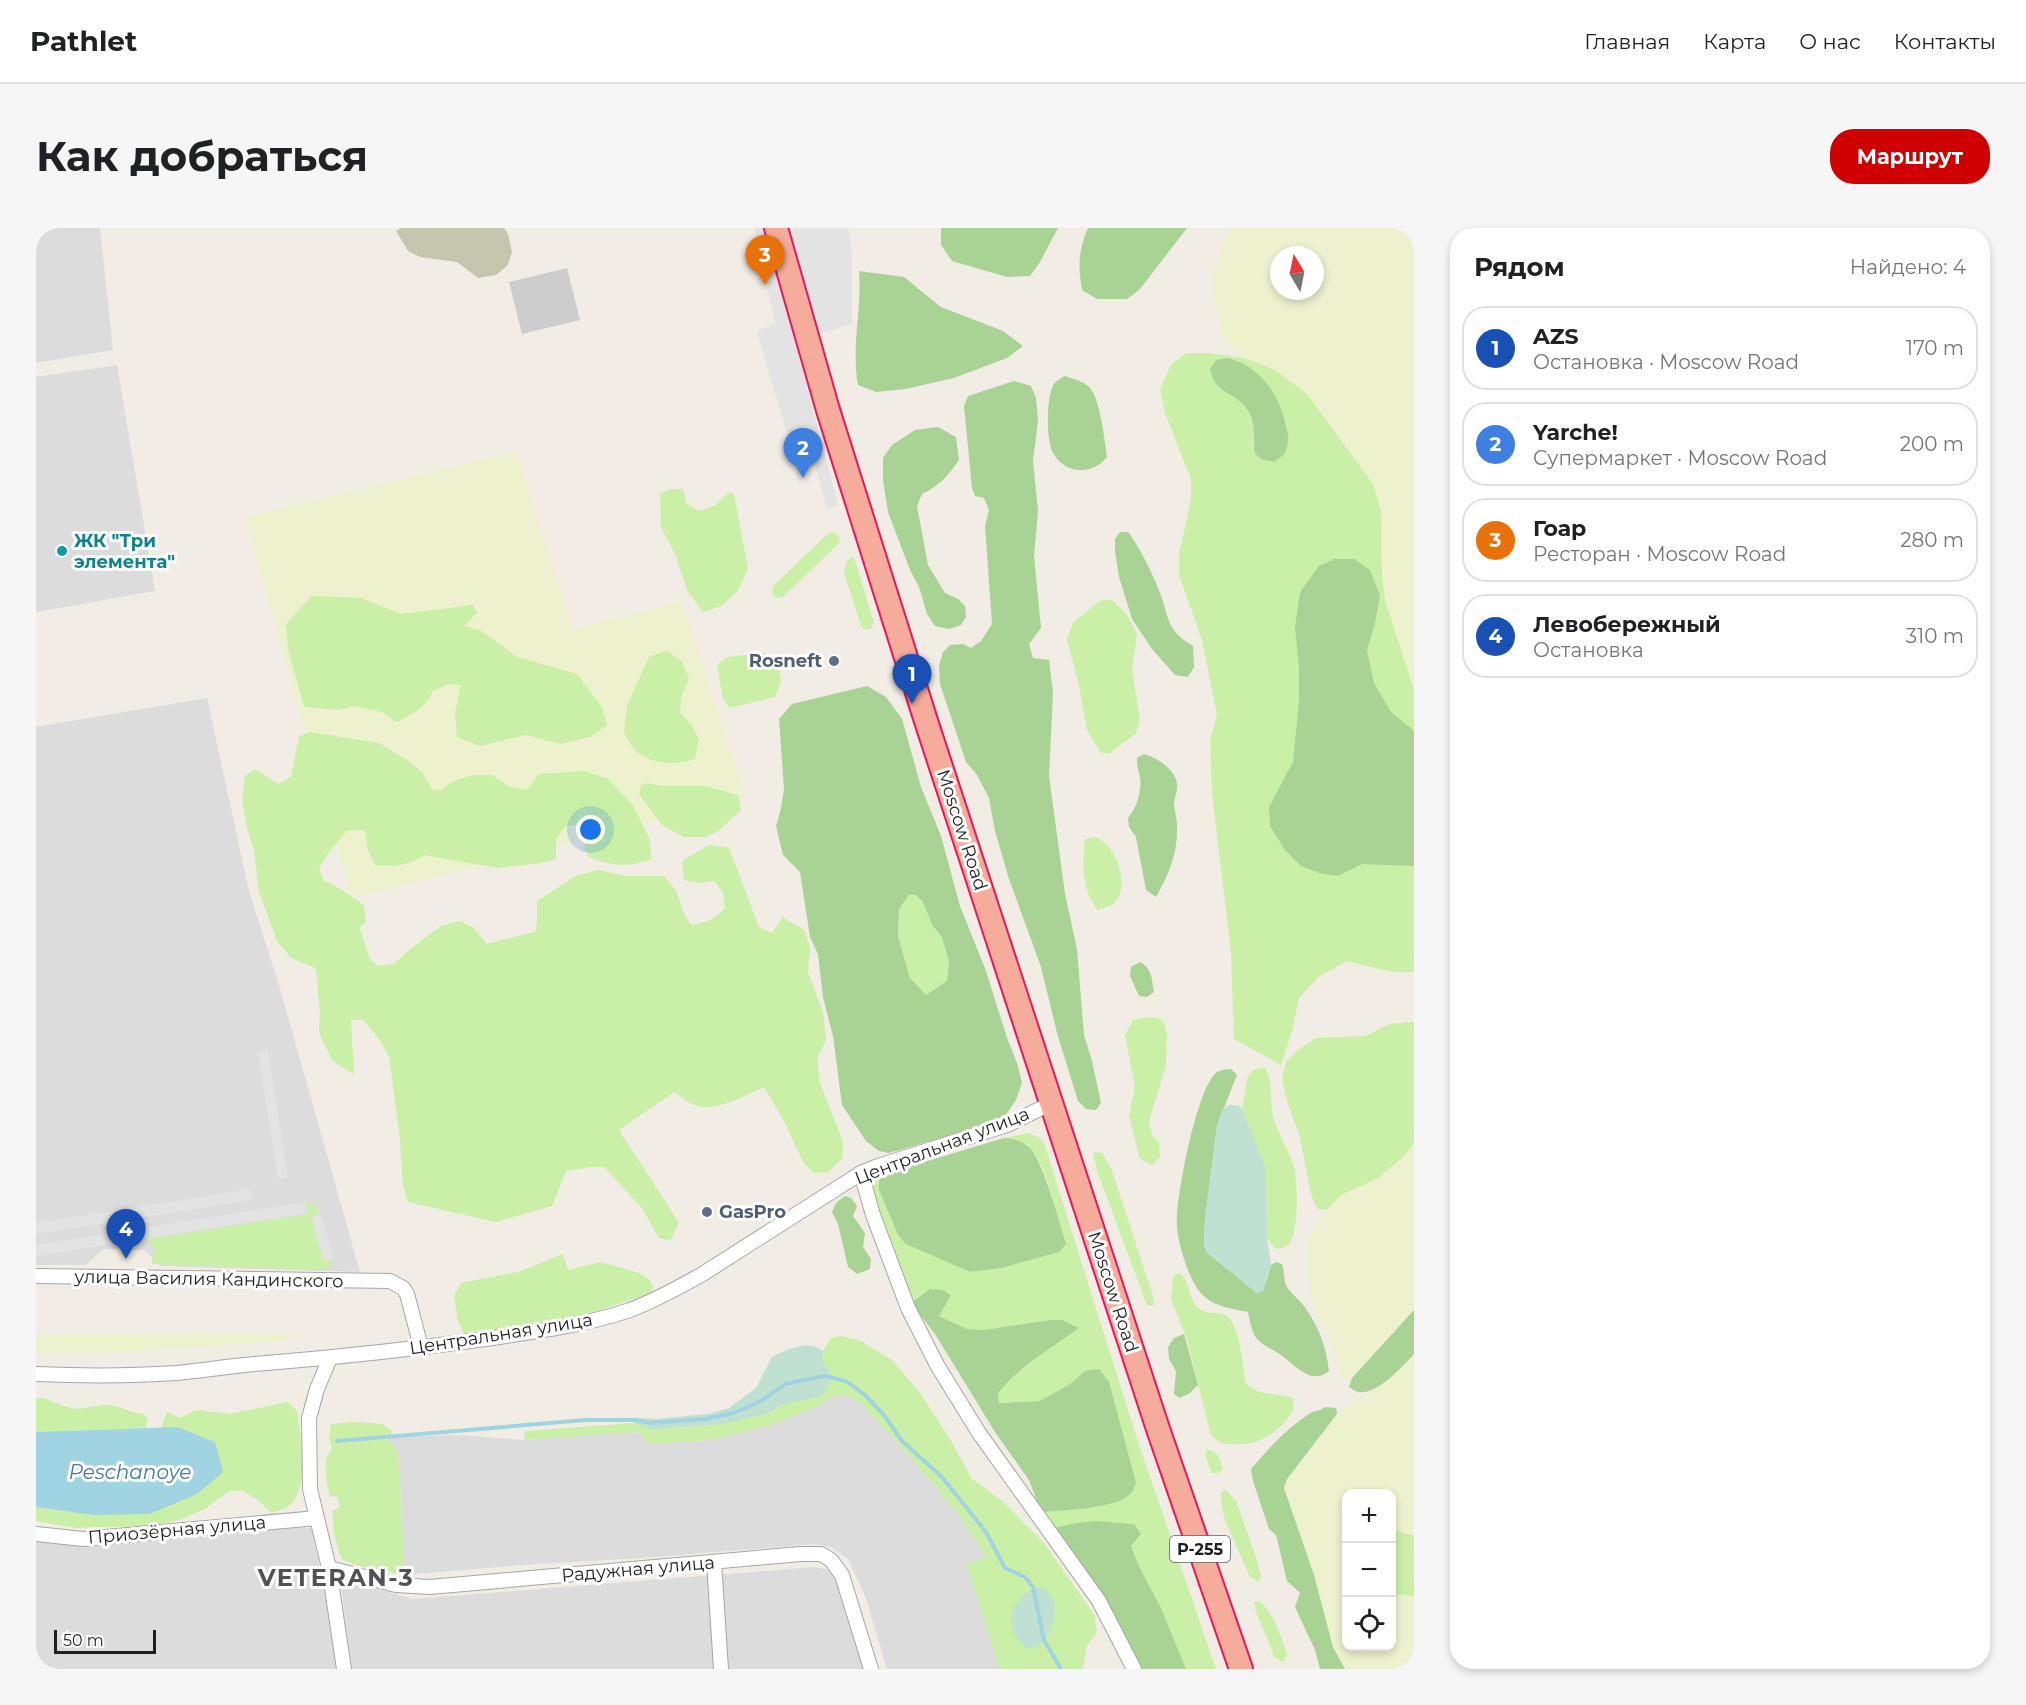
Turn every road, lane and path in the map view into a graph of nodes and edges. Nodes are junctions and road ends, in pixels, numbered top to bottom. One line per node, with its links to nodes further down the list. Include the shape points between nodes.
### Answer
1 (776, 228): 2 (highway, Moscow Road, via 890,608)
2 (1052, 1103): 3 (street, Центральная улица, via 1008,1125); 16 (highway, Moscow Road / Р-255)
3 (861, 1173): 5 (street, Центральная улица, via 701,1275 629,1310 544,1331); 15 (street, via 908,1308 937,1365 979,1433 1099,1601)
4 (36, 1276): 5 (street, улица Василия Кандинского, via 383,1280 397,1283 407,1294)
5 (421, 1347): 6 (street, Центральная улица)
6 (330, 1358): 7 (street, Центральная улица, via 139,1375); 8 (street, via 309,1418 310,1489)
7 (36, 1374)
8 (317, 1518): 9 (street, Приозёрная улица, via 83,1539); 11 (street)
9 (36, 1534)
10 (714, 1562): 11 (street, Радужная улица, via 430,1587 396,1585); 13 (street); 14 (street, Радужная улица, via 821,1554 831,1560 842,1575)
11 (329, 1568): 12 (street)
12 (344, 1669)
13 (721, 1669)
14 (871, 1669)
15 (1134, 1669)
16 (1241, 1669)

